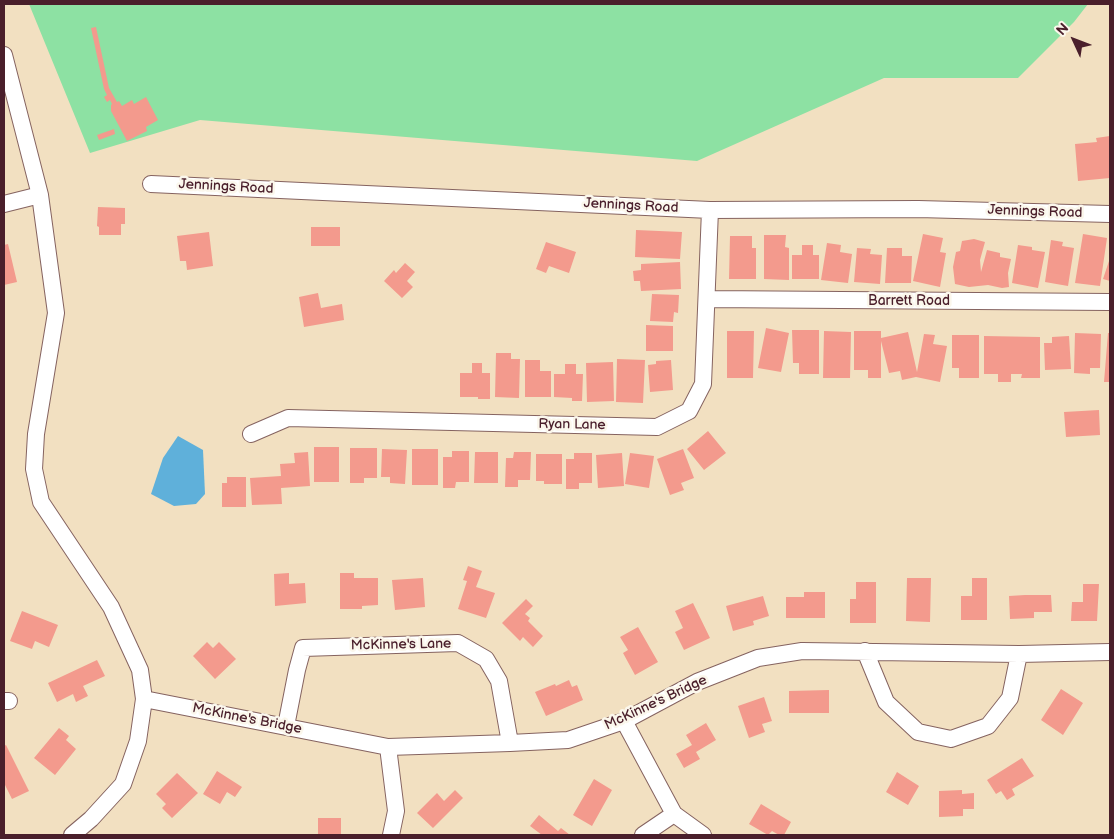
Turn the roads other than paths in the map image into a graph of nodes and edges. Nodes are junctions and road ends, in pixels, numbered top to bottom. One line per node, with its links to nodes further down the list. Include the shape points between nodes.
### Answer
1 (4, 55): 3 (street)
2 (151, 184): 5 (street, Jennings Road)
3 (40, 195): 4 (street); 13 (street, via 56,313 36,434 34,469 41,502 115,616 140,670)
4 (4, 204)
5 (710, 210): 6 (street, Jennings Road, via 918,209); 7 (street, Ryan Lane)
6 (1110, 214)
7 (708, 300): 8 (street, Barrett Road); 9 (street, Ryan Lane, via 703,384 689,411 657,427 288,418)
8 (1110, 302)
9 (251, 434)
10 (865, 651): 12 (street, McKinne's Bridge); 12 (street, via 886,702 918,732 951,739 988,726 1010,698); 14 (street, McKinne's Bridge, via 802,651 758,658 698,682)
11 (1110, 652): 12 (street, McKinne's Bridge)
12 (1019, 654)
13 (144, 699): 15 (street, McKinne's Bridge); 19 (street, via 138,741 123,784)
14 (624, 721): 16 (street, McKinne's Bridge, via 568,740); 18 (street)
15 (286, 726): 16 (street, McKinne's Lane, via 303,648 458,643 486,659 499,680); 17 (street, McKinne's Bridge)
16 (510, 743): 17 (street, McKinne's Bridge)
17 (388, 747): 20 (street, via 396,811)
18 (674, 814): 21 (street); 22 (street)
19 (72, 835)
20 (391, 835)
21 (643, 835)
22 (703, 835)

